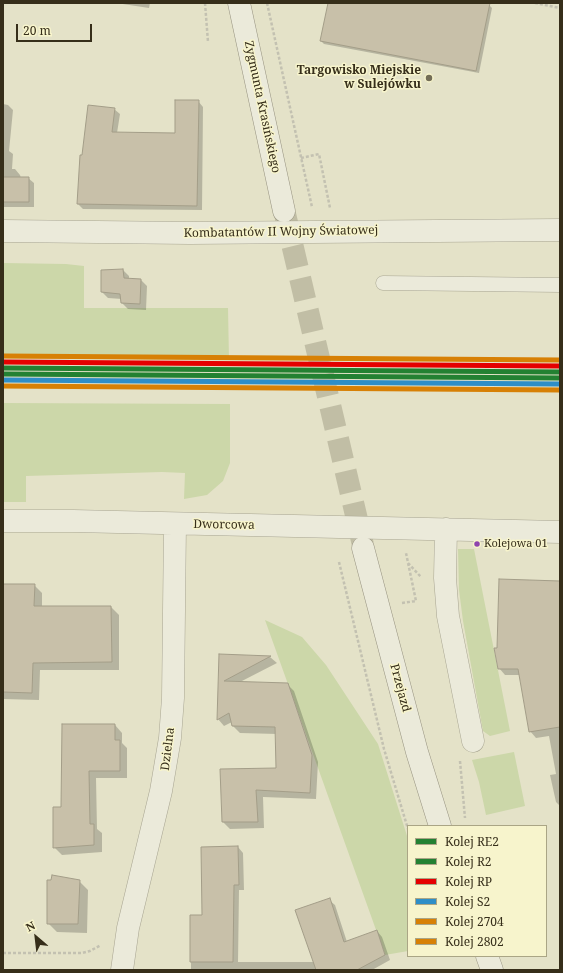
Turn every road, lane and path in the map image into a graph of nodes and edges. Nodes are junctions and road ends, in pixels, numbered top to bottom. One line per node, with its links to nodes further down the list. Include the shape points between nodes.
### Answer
1 (204, 3): 6 (path)
2 (240, 3): 9 (street, Zygmunta Krasińskiego)
3 (267, 3): 7 (path)
4 (535, 3): 5 (path)
5 (560, 8)
6 (208, 42)
7 (301, 158): 8 (path); 10 (path, via 319,154)
8 (312, 210)
9 (284, 211)
10 (331, 214)
11 (560, 230): 12 (street, Kombatantów II Wojny Światowej, via 190,233)
12 (3, 231)
13 (383, 283): 14 (lane)
14 (560, 285)
15 (3, 521): 16 (street, Dworcowa)
16 (175, 524): 17 (street, Dworcowa); 29 (street, Dzielna, via 173,698 170,738 161,791 128,928)
17 (446, 529): 18 (street, Dworcowa); 23 (street, via 445,578 448,616)
18 (560, 532)
19 (364, 548): 24 (street, Przejazd, via 417,752)
20 (338, 557): 25 (path, via 384,749)
21 (424, 581): 22 (path, via 408,563 416,601)
22 (400, 603)
23 (473, 741)
24 (440, 825)
25 (407, 826)
26 (103, 943): 27 (path, via 82,953)
27 (3, 953)
28 (487, 957): 30 (street)
29 (122, 970)
30 (492, 970)

